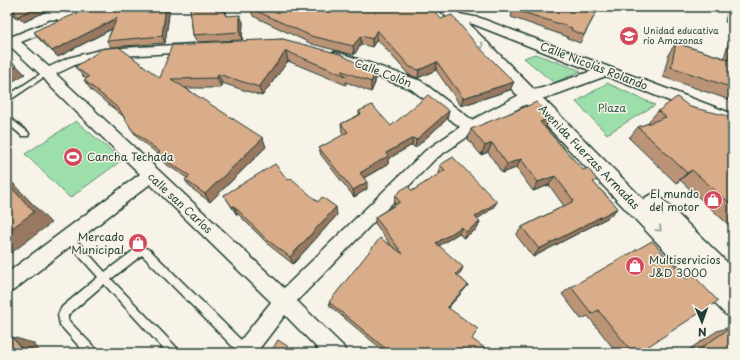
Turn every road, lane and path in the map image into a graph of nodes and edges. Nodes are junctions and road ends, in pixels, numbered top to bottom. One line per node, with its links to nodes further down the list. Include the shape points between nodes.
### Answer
1 (454, 10): 3 (street, Avenida Fuerzas Armadas); 9 (street, Avenida Fuerzas Armadas, one-way to 9)
2 (62, 21): 4 (street)
3 (476, 21): 7 (street, Calle Nicolás Rolando); 9 (street, Avenida Fuerzas Armadas)
4 (8, 40): 8 (street, calle san Carlos)
5 (202, 47): 8 (street, via 104,54 73,61)
6 (322, 53): 13 (street, Calle Colón, via 345,58 416,85)
7 (606, 71): 9 (street); 12 (street, Calle Nicolás Rolando)
8 (47, 73): 10 (lane); 15 (street, calle san Carlos)
9 (537, 94): 13 (street); 19 (street, Avenida Fuerzas Armadas); 21 (street, Avenida Fuerzas Armadas, one-way to 21)
10 (7, 99)
11 (7, 119): 14 (lane)
12 (733, 120)
13 (471, 126): 20 (street, via 430,155)
14 (24, 134)
15 (150, 174): 16 (street); 20 (street, calle san Carlos)
16 (68, 237): 17 (lane); 18 (street)
17 (104, 278): 22 (lane, via 141,250 144,251); 23 (lane, via 65,310 63,315 63,322); 24 (lane)
18 (7, 284)
19 (733, 284)
20 (284, 301): 22 (street); 25 (street, calle san Carlos)
21 (733, 306)
22 (244, 352)
23 (92, 353)
24 (174, 353)
25 (336, 353)

